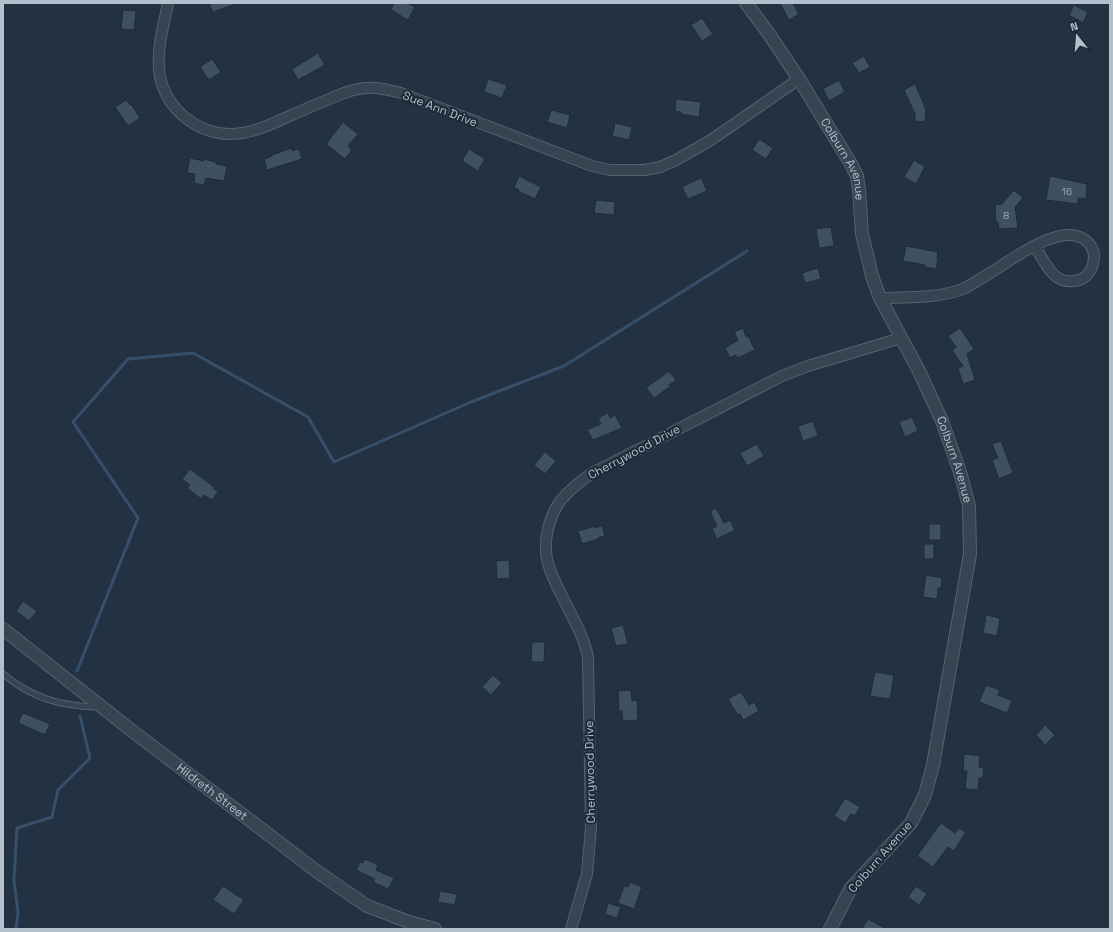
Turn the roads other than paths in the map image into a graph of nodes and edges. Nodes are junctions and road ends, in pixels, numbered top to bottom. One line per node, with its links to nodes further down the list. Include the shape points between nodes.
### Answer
1 (168, 3): 3 (street, Sue Ann Drive, via 159,56 162,84 183,117 218,134 230,135 259,129 358,88 384,88 592,166 610,170 644,170 660,166 693,151)
2 (746, 3): 3 (street, Colburn Avenue)
3 (799, 79): 5 (street, Colburn Avenue, via 857,176 862,234)
4 (1035, 246): 4 (street, via 1060,236 1079,236 1091,247 1093,263 1089,273 1080,280 1063,281 1052,274); 5 (street, via 952,294)
5 (880, 298): 6 (street, Colburn Avenue)
6 (901, 338): 11 (street, Cherrywood Drive, via 808,366 756,388 594,472 561,500 552,515 546,550 549,567 581,632 588,658 590,850 587,874); 12 (street, Colburn Avenue, via 942,421 960,472 969,506 970,554 933,765 925,795 911,823 852,888)
7 (3, 629): 9 (street, Hildreth Street)
8 (3, 674): 9 (lane, via 17,685 52,701)
9 (102, 707): 10 (street, Hildreth Street, via 319,873 367,906 408,922)
10 (435, 929)
11 (571, 929)
12 (830, 929)

